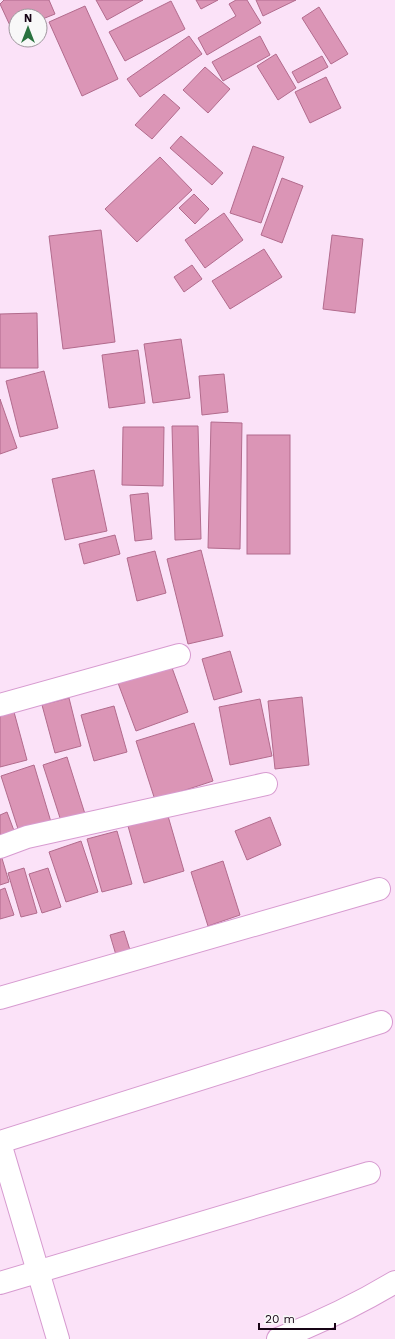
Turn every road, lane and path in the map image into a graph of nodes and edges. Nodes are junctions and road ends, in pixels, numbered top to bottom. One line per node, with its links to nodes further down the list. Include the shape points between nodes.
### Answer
1 (179, 655): 2 (street)
2 (0, 705)
3 (266, 784): 4 (street, via 28,837)
4 (0, 847)
5 (378, 889): 6 (street)
6 (0, 998)
7 (381, 1022): 8 (street)
8 (0, 1143): 10 (street)
9 (369, 1173): 10 (street)
10 (38, 1272): 12 (street); 13 (street)
11 (395, 1282): 14 (street, via 325,1321)
12 (0, 1283)
13 (58, 1339)
14 (278, 1339)

